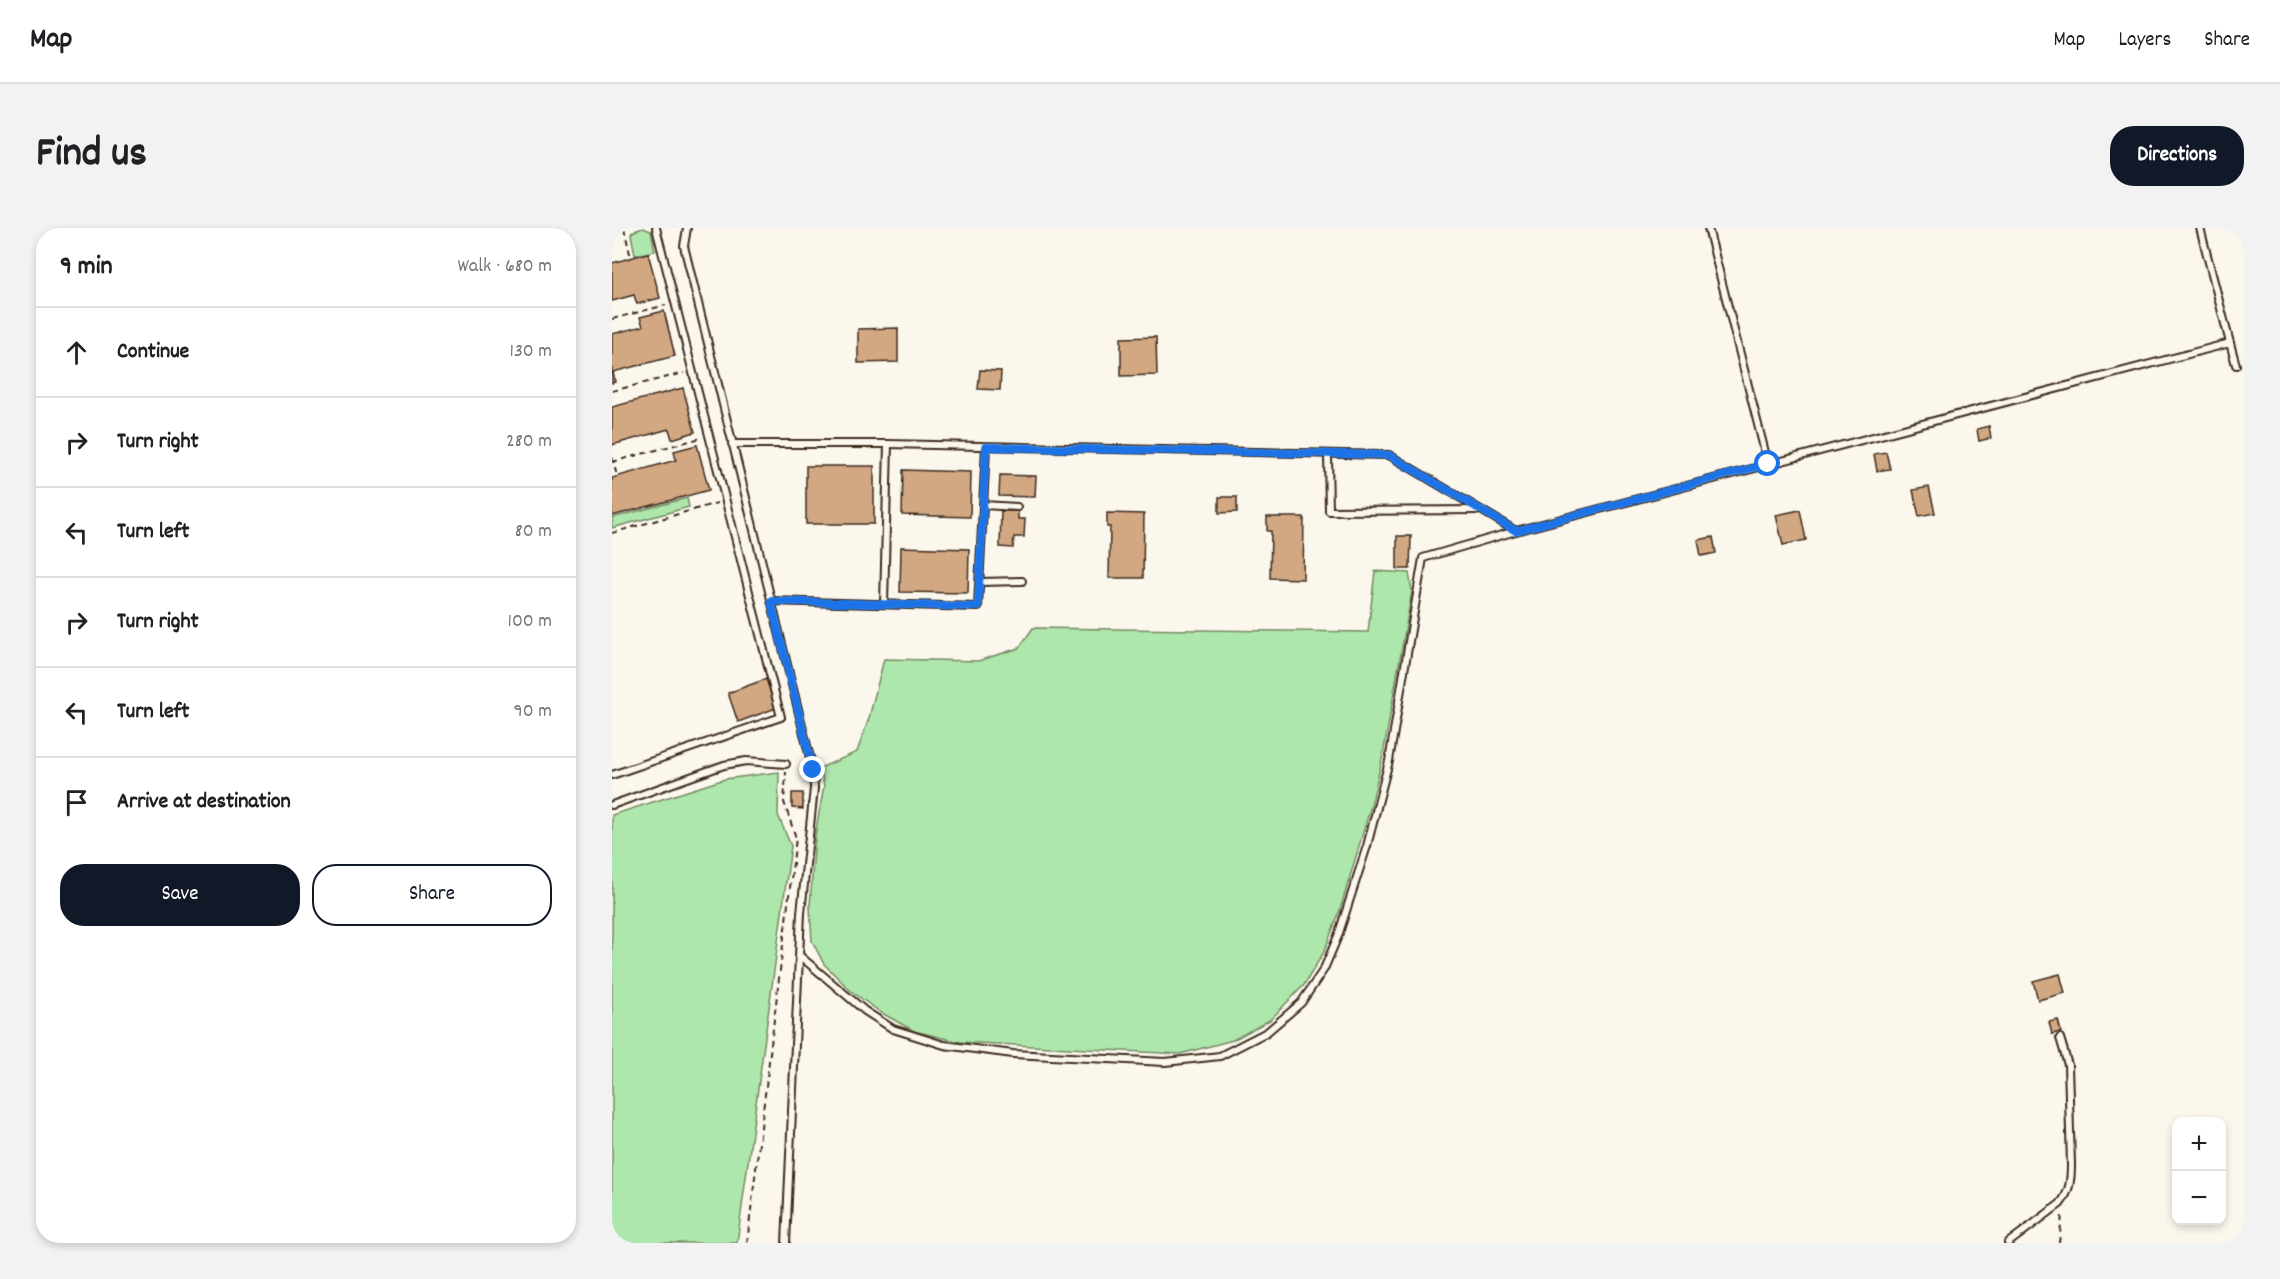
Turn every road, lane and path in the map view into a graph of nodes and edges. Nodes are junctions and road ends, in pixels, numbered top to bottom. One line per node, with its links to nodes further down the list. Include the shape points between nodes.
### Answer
1 (624, 228): 6 (path)
2 (656, 228): 7 (lane)
3 (687, 228): 14 (lane, via 684,246)
4 (1708, 228): 20 (lane)
5 (2200, 228): 9 (lane)
6 (632, 258)
7 (675, 302): 8 (path); 11 (lane)
8 (612, 319)
9 (2230, 343): 10 (lane); 20 (lane)
10 (2236, 365)
11 (692, 371): 12 (path); 13 (lane)
12 (612, 391)
13 (709, 436): 19 (path); 22 (lane)
14 (732, 444): 15 (lane); 30 (lane)
15 (888, 444): 16 (lane); 31 (lane)
16 (986, 447): 17 (lane); 23 (lane)
17 (1328, 455): 25 (lane, via 1389,455); 25 (lane, via 1329,511)
18 (612, 457): 19 (path)
19 (613, 462): 21 (path)
20 (1768, 464): 26 (lane)
21 (617, 476)
22 (726, 501): 27 (path); 33 (lane, via 781,717)
23 (983, 505): 24 (lane); 29 (lane)
24 (1017, 507)
25 (1481, 510): 26 (lane)
26 (1516, 531): 35 (lane, via 1423,558 1389,761 1338,936 1324,969 1301,1003 1267,1032 1220,1056 1165,1062 1012,1054 944,1045 893,1029 865,1011)
27 (612, 533)
28 (1022, 581): 29 (lane)
29 (980, 582): 31 (lane, via 978,607)
30 (771, 601): 31 (lane); 35 (lane, via 813,770)
31 (884, 604)
32 (786, 764): 34 (lane, via 746,761 724,765); 38 (path, via 784,802 796,838)
33 (612, 775)
34 (612, 805)
35 (800, 956): 39 (lane)
36 (2060, 1038): 37 (lane, via 2068,1065 2071,1142 2071,1179 2067,1196)
37 (2060, 1204): 40 (lane); 41 (path)
38 (747, 1243)
39 (786, 1243)
40 (2008, 1243)
41 (2059, 1243)

